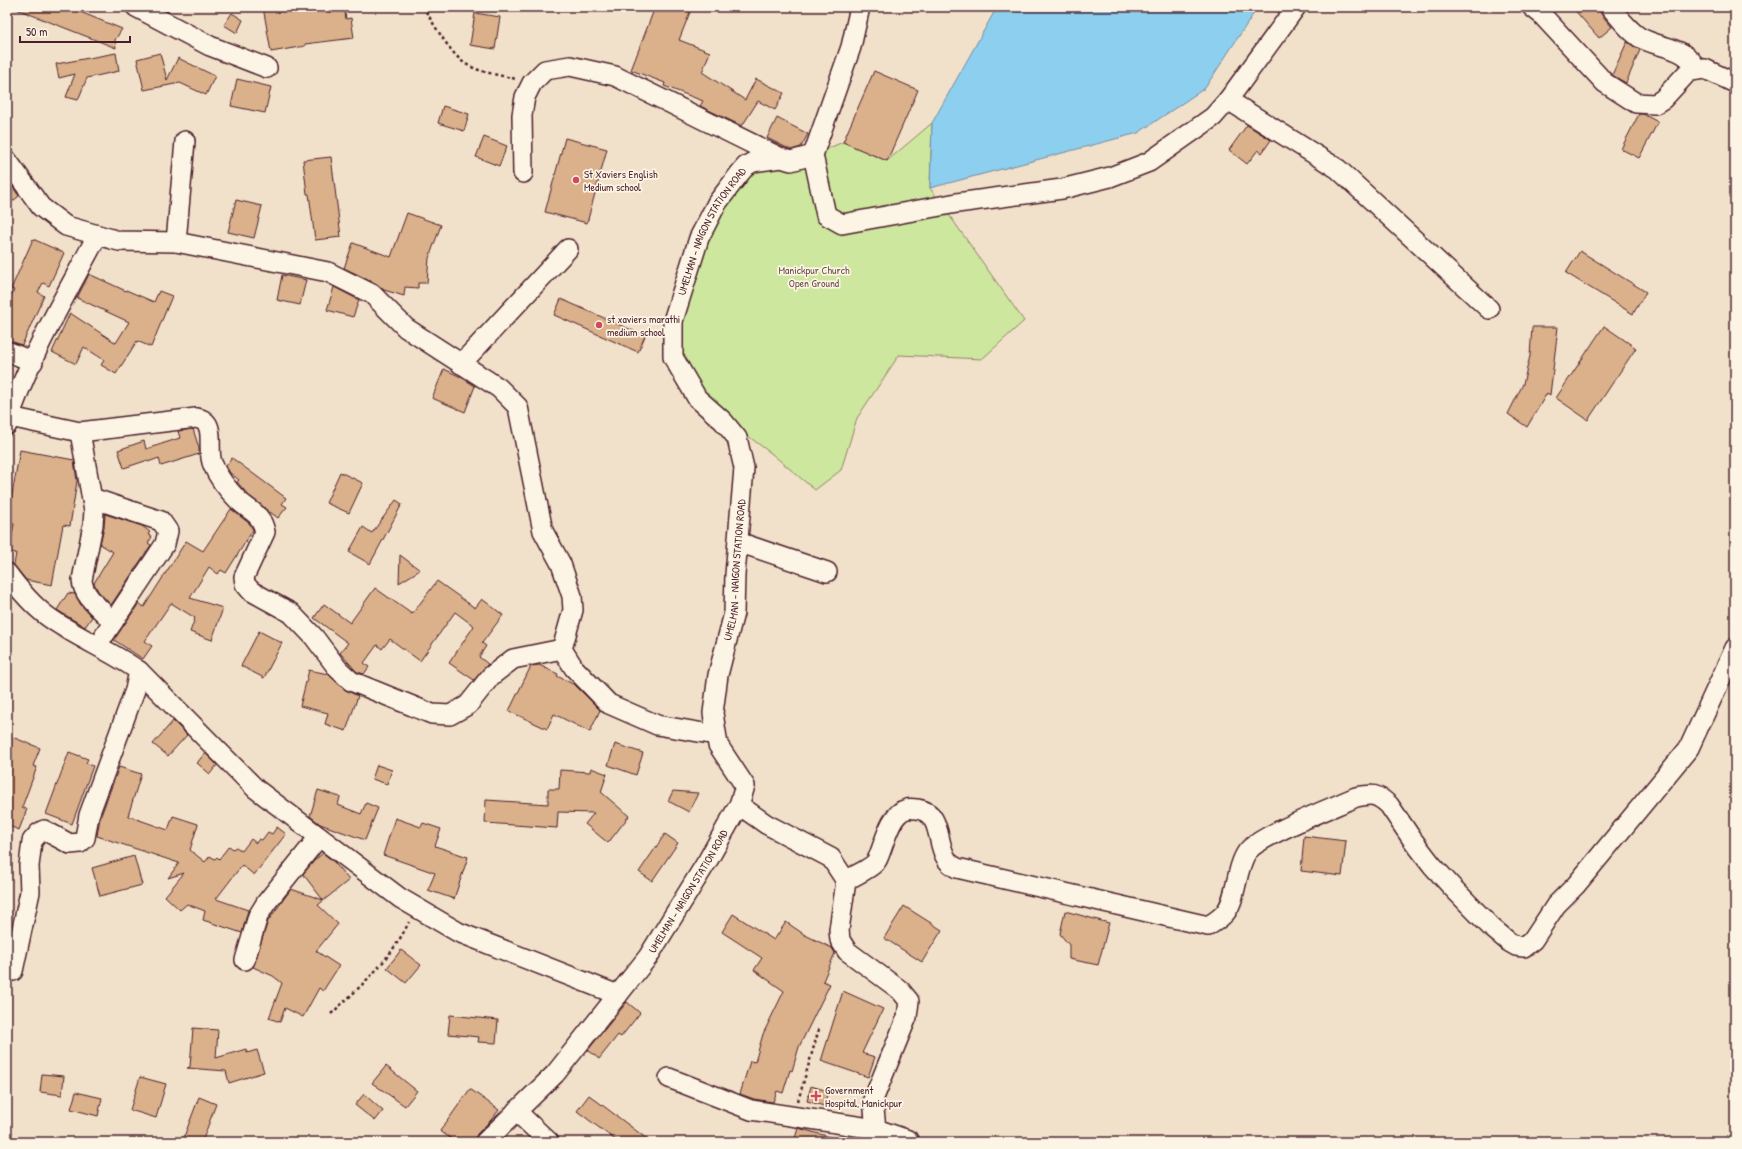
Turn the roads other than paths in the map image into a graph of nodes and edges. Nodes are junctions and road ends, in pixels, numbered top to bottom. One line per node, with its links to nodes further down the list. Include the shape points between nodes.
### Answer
1 (136, 7): 6 (street, via 210,46)
2 (860, 7): 11 (street, via 851,47)
3 (1296, 7): 9 (street)
4 (1610, 7): 7 (street, via 1637,36 1686,55 1694,62)
5 (1540, 9): 7 (street, via 1605,83 1636,103 1655,104 1688,72)
6 (268, 68)
7 (1697, 70): 8 (street, via 1705,69)
8 (1735, 83)
9 (1228, 100): 11 (street, via 1212,117 1149,162 1110,177 1062,189 957,203 842,224 826,215); 18 (street, via 1338,169)
10 (185, 141): 16 (street)
11 (813, 155): 12 (street, UMELMAN - NAIGON STATION ROAD, via 792,162)
12 (781, 158): 14 (street, via 615,76 570,66 545,70 532,83 525,97 522,115); 25 (street, UMELMAN - NAIGON STATION ROAD, via 753,162 746,166 717,203 700,238 673,321 673,357 697,398 723,421 737,438 744,468)
13 (7, 160): 15 (street, via 41,207 66,226)
14 (522, 173)
15 (97, 236): 16 (street, via 119,241); 20 (street)
16 (176, 242): 21 (street, via 328,272 372,294 406,328)
17 (568, 248): 21 (street)
18 (1489, 309)
19 (7, 351): 20 (street)
20 (33, 362): 22 (street)
21 (461, 364): 30 (street, via 499,388 518,407 543,531 561,564 572,596 573,610)
22 (8, 421): 23 (street)
23 (80, 432): 24 (street); 30 (street, via 196,418 206,421 210,426 210,454 213,465 239,501 257,514 266,532 244,577 245,584 251,591 290,613 351,681 432,714 450,715 468,705 491,676 513,659)
24 (92, 498): 28 (street, via 93,525 82,586); 28 (street, via 161,521 168,531 165,544)
25 (738, 542): 26 (street); 32 (street, UMELMAN - NAIGON STATION ROAD, via 734,613 718,675 713,713)
26 (827, 572)
27 (7, 573): 28 (street, via 46,616)
28 (104, 635): 31 (street, via 124,660)
29 (1735, 648): 35 (street, via 1689,748 1576,885 1556,905 1533,940 1524,947 1509,942 1491,927 1432,865 1389,805 1372,794 1356,797 1264,839 1248,851 1241,862 1230,904 1224,915 1208,926 957,868 945,857 932,816 924,810 907,808 901,812 890,825 876,862)
30 (562, 649): 32 (street, via 574,668 609,704 657,725)
31 (139, 671): 34 (street, via 256,789); 37 (street, via 135,690 89,815 85,838 80,843 70,844 44,830 32,842 29,866 30,892)
32 (716, 736): 33 (street, UMELMAN - NAIGON STATION ROAD, via 718,744 745,786)
33 (739, 805): 35 (street, via 766,824 831,858); 38 (street, UMELMAN - NAIGON STATION ROAD, via 648,957)
34 (319, 837): 36 (street, via 258,916); 38 (street, via 400,898 458,932)
35 (846, 881): 41 (street, via 839,930 840,940 847,951 900,990 909,1001 907,1017 872,1100)
36 (245, 960)
37 (13, 971)
38 (618, 995): 40 (street, UMELMAN - NAIGON STATION ROAD, via 555,1074)
39 (669, 1078): 41 (street, via 751,1110)
40 (516, 1111): 42 (street, UMELMAN - NAIGON STATION ROAD); 43 (street)
41 (876, 1128): 44 (street)
42 (485, 1142)
43 (549, 1142)
44 (910, 1142)

